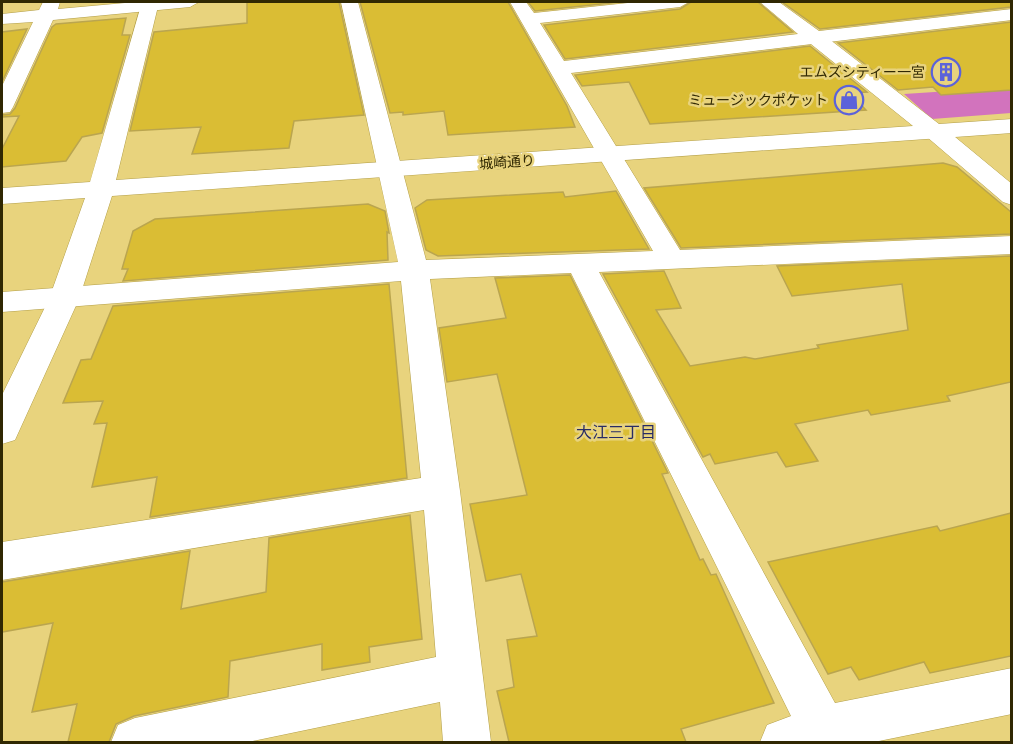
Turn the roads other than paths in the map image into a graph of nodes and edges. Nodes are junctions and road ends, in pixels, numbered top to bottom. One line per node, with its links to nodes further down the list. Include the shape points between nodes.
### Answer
1 (190, 2): 6 (street)
2 (349, 2): 19 (street)
3 (518, 2): 11 (street)
4 (680, 2): 11 (street)
5 (768, 2): 13 (street)
6 (150, 3): 8 (street); 20 (street)
7 (921, 6): 12 (street)
8 (48, 8): 10 (street); 15 (street)
9 (1011, 14): 12 (street)
10 (2, 19)
11 (528, 19): 14 (street)
12 (945, 21): 13 (street)
13 (813, 36): 14 (street); 17 (street)
14 (560, 69): 18 (street)
15 (2, 107)
16 (1011, 126): 17 (street, 城崎通り)
17 (935, 132): 18 (street, 城崎通り); 22 (street)
18 (608, 156): 19 (street, 城崎通り); 24 (street)
19 (392, 170): 20 (street, 城崎通り); 26 (street)
20 (101, 190): 21 (street, 城崎通り); 27 (street)
21 (2, 196)
22 (1011, 197)
23 (1011, 244): 24 (street)
24 (671, 258): 25 (street)
25 (580, 263): 26 (street); 34 (street)
26 (414, 270): 27 (street); 30 (street)
27 (64, 299): 28 (street); 29 (street)
28 (2, 302)
29 (2, 430)
30 (441, 491): 31 (street); 32 (street)
31 (2, 561)
32 (460, 675): 35 (street); 36 (street)
33 (1011, 692): 34 (street)
34 (803, 736)
35 (135, 742)
36 (467, 742)

